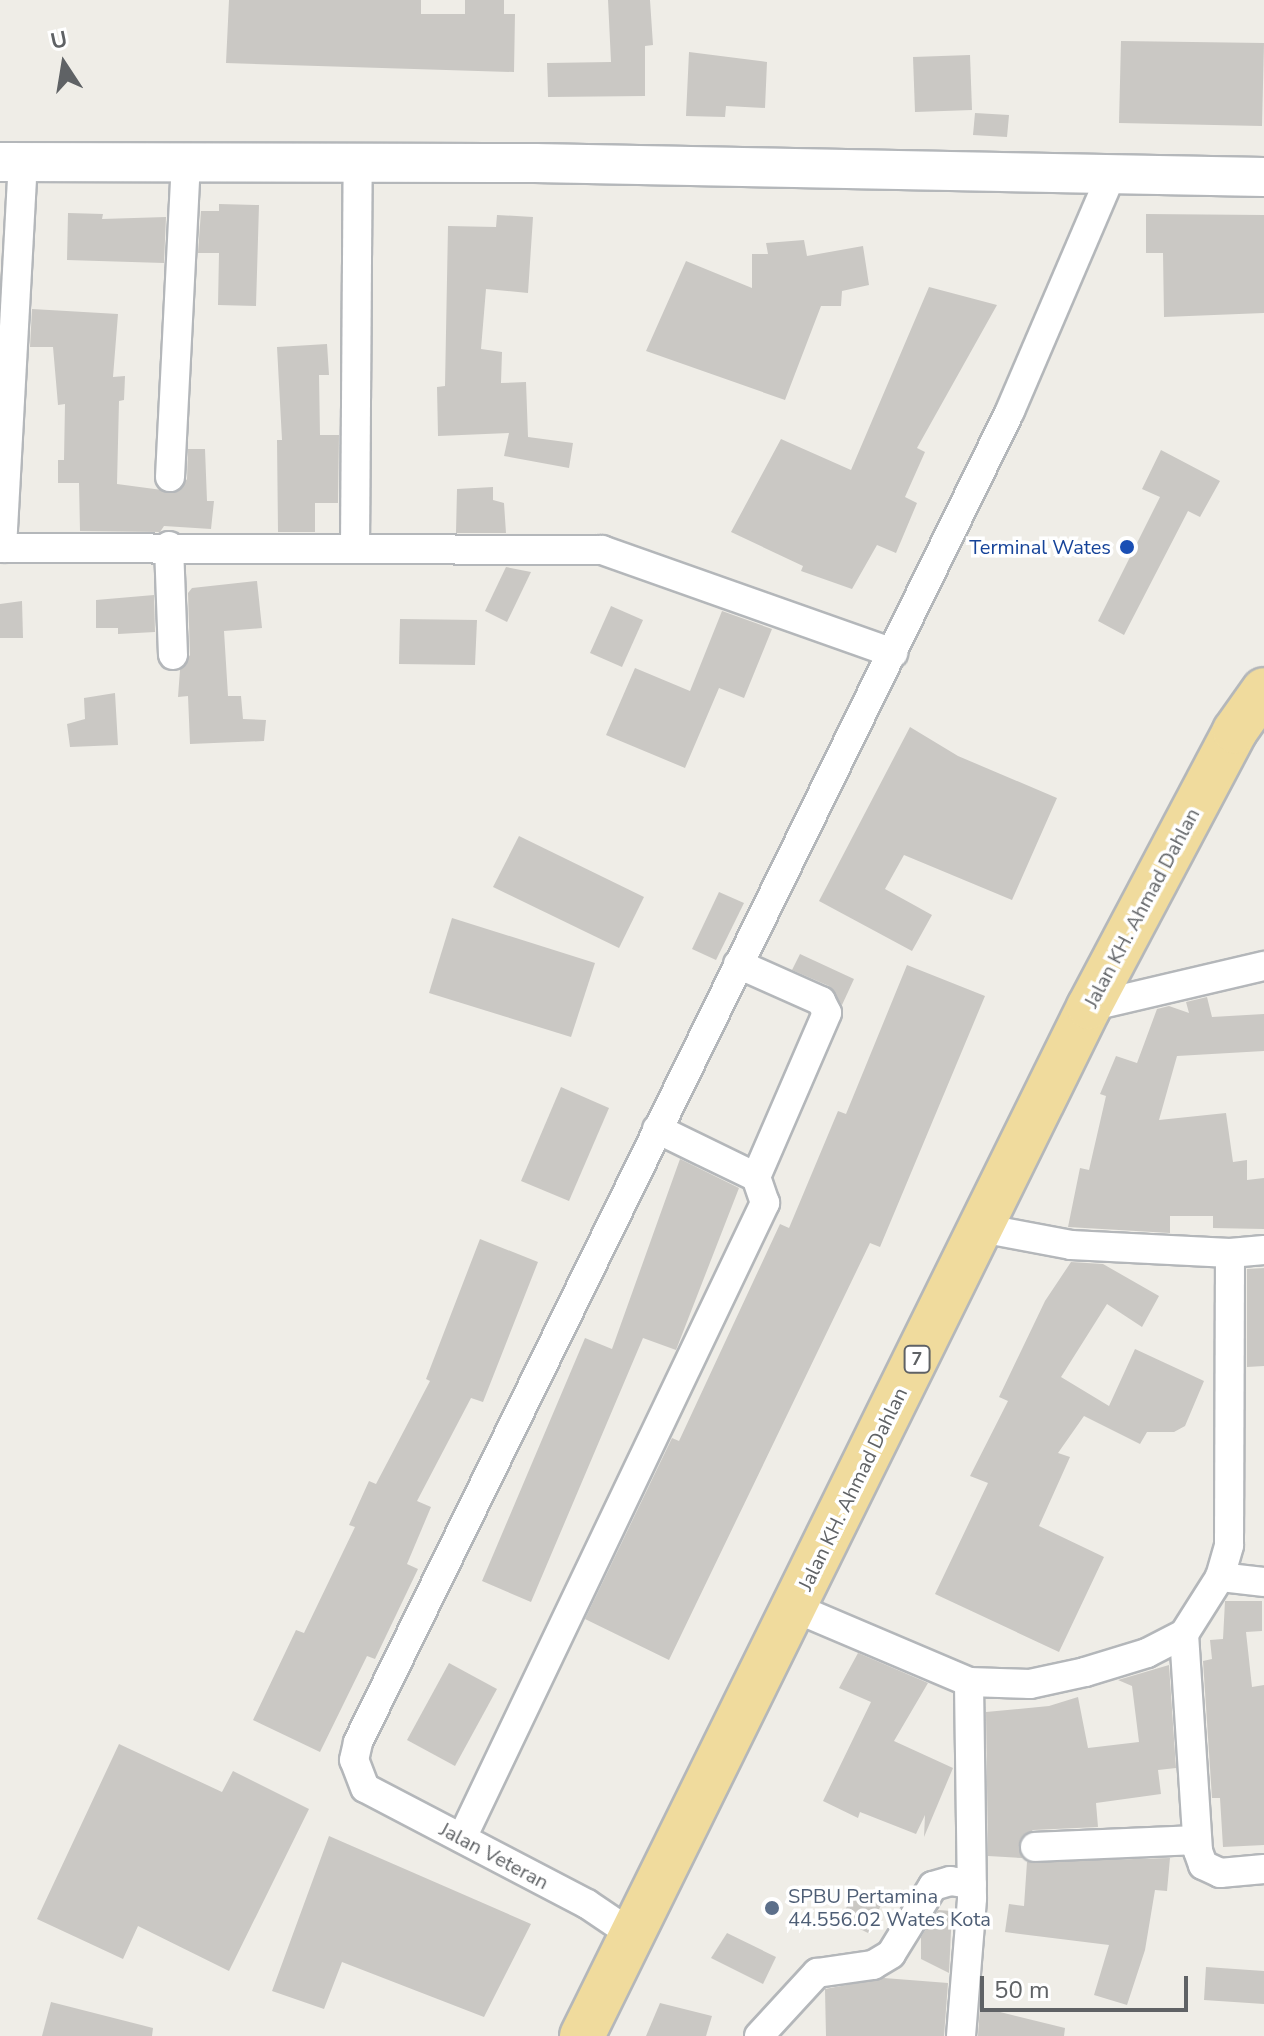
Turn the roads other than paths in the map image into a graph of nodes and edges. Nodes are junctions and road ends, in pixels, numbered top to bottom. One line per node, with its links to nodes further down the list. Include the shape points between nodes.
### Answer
1 (12, 162): 2 (street); 9 (street)
2 (186, 162): 3 (street); 6 (street)
3 (358, 163): 4 (street); 8 (street)
4 (1111, 175): 5 (street); 10 (street, via 1010,411)
5 (1264, 177)
6 (170, 477)
7 (169, 546): 8 (street); 9 (street); 11 (street)
8 (355, 547): 10 (street, via 602,550)
9 (1, 548)
10 (893, 653): 13 (street)
11 (173, 655)
12 (1264, 690): 15 (highway, Jalan KH. Ahmad Dahlan / 7, via 1235,731)
13 (738, 964): 16 (street); 17 (street, via 821,1001 827,1013)
14 (1264, 966): 15 (street)
15 (1089, 1007): 18 (highway, Jalan KH. Ahmad Dahlan / 7)
16 (657, 1129): 17 (street); 26 (street, Jalan Veteran, via 358,1742 357,1776 365,1788)
17 (756, 1177): 26 (street, via 765,1203)
18 (981, 1228): 20 (street, via 1071,1245); 23 (highway, Jalan KH. Ahmad Dahlan / 7)
19 (1264, 1250): 20 (street)
20 (1230, 1253): 21 (street, via 1229,1545)
21 (1220, 1577): 22 (street); 24 (street)
22 (1264, 1582)
23 (795, 1608): 25 (street); 31 (highway, Jalan KH. Ahmad Dahlan / 7)
24 (1184, 1634): 25 (street, via 1147,1653 1057,1678 1030,1684); 27 (street)
25 (969, 1682): 30 (street)
26 (462, 1838): 31 (street, Jalan Veteran, via 587,1904)
27 (1195, 1840): 28 (street); 29 (street, via 1203,1865 1212,1871)
28 (1035, 1847)
29 (1264, 1869)
30 (972, 1884): 33 (street, via 950,1881 933,1886 891,1954 873,1965 817,1973); 34 (street)
31 (633, 1935): 32 (highway, Jalan KH. Ahmad Dahlan / 7)
32 (582, 2036)
33 (759, 2036)
34 (961, 2036)

